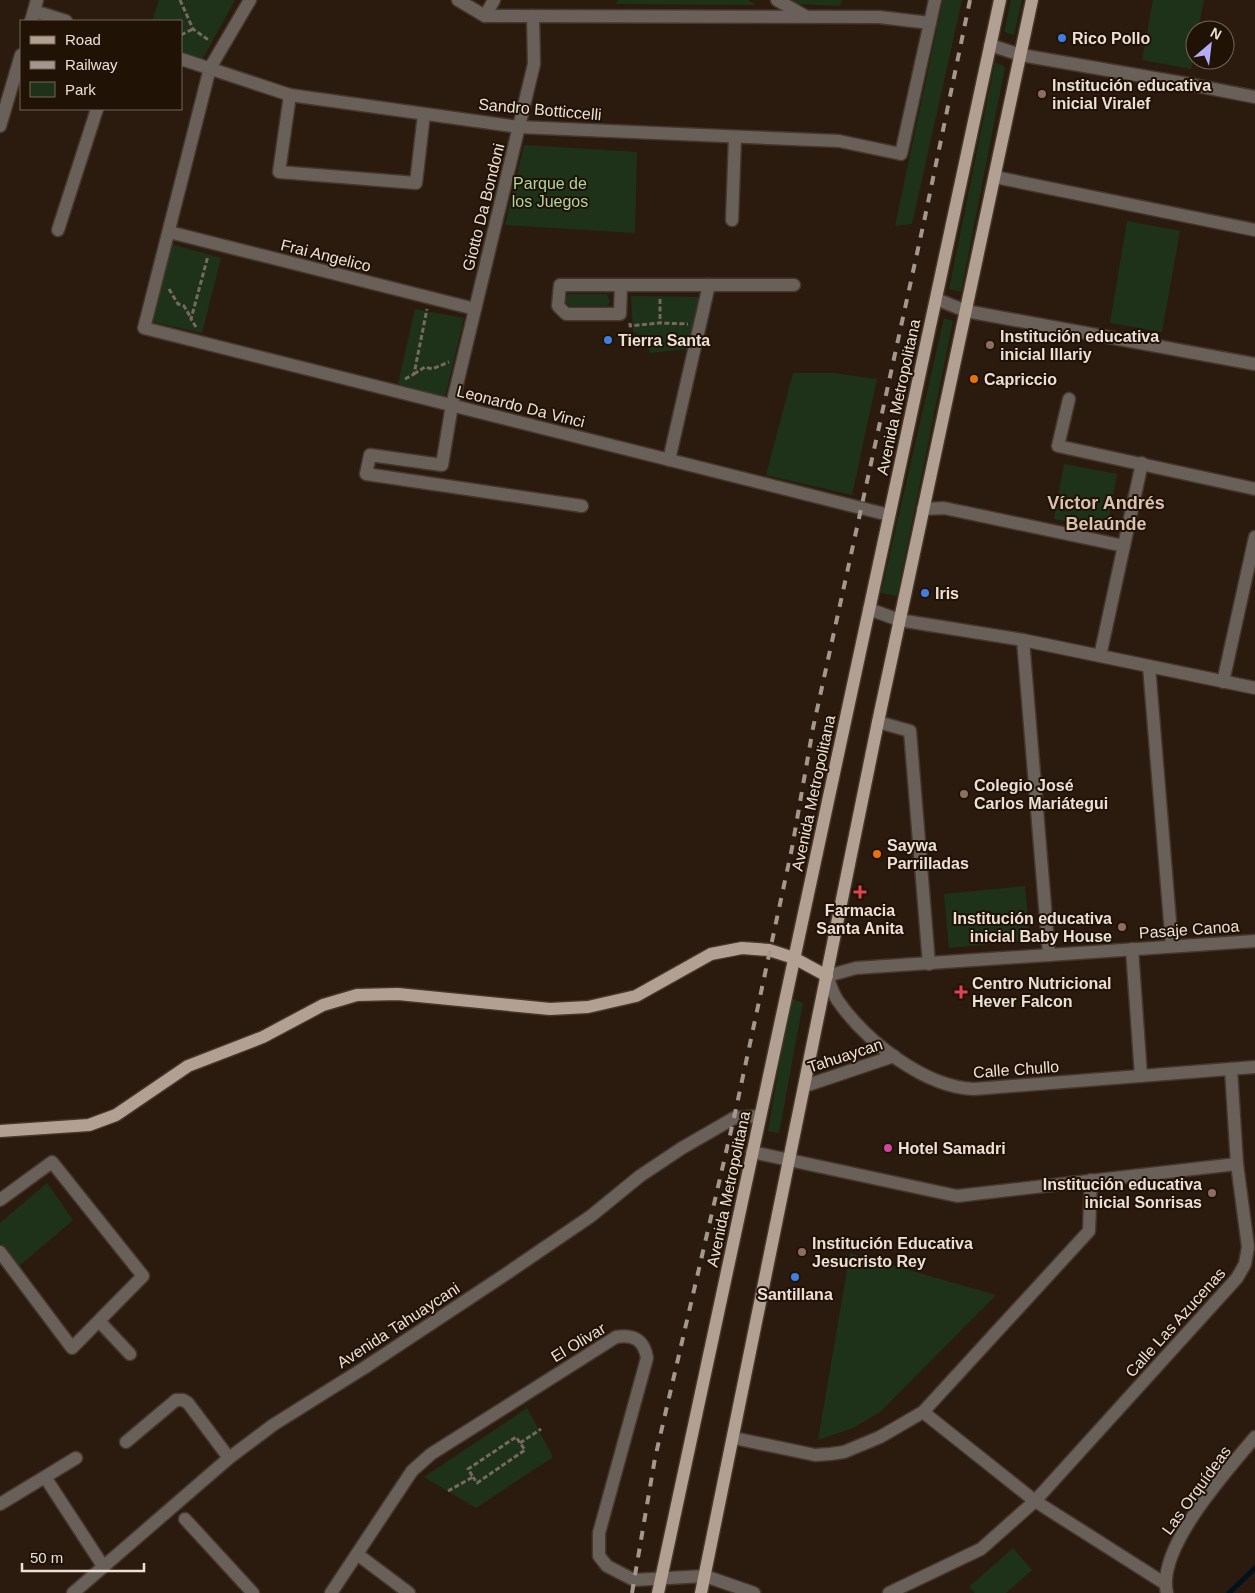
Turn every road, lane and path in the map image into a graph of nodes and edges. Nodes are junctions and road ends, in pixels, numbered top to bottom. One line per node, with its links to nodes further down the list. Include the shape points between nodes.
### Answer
1 (180, 0): 15 (path)
2 (250, 0): 22 (street)
3 (458, 0): 10 (street)
4 (494, 0): 10 (street)
5 (777, 0): 12 (street)
6 (935, 0): 14 (street)
7 (1000, 0): 18 (main road, Avenida Metropolitana)
8 (1032, 0): 19 (main road)
9 (34, 11): 13 (street)
10 (486, 16): 11 (street)
11 (533, 16): 12 (street); 28 (street, Giotto Da Bondoni, via 534,64)
12 (806, 17): 14 (street, via 879,17)
13 (63, 20)
14 (930, 23): 29 (street, Sandro Botticcelli, via 902,154 838,142)
15 (193, 29): 16 (path); 17 (path)
16 (182, 35)
17 (210, 41)
18 (990, 44): 19 (street); 41 (main road, Avenida Metropolitana)
19 (1020, 55): 24 (street); 30 (main road)
20 (20, 57): 27 (street)
21 (182, 59): 22 (street, Sandro Botticcelli)
22 (210, 69): 23 (street, Sandro Botticcelli); 34 (street)
23 (290, 95): 26 (street, Sandro Botticcelli); 26 (street, via 279,172 416,183)
24 (1255, 97)
25 (97, 110): 32 (street)
26 (424, 114): 28 (street, Sandro Botticcelli)
27 (0, 126)
28 (519, 127): 29 (street, Sandro Botticcelli); 42 (street, Giotto Da Bondoni)
29 (735, 137): 31 (street)
30 (994, 177): 33 (street); 44 (main road)
31 (732, 220)
32 (58, 230)
33 (1255, 230)
34 (169, 232): 42 (street, Frai Angelico); 55 (street, Leonardo Da Vinci, via 144,328)
35 (209, 252): 45 (path)
36 (166, 284): 45 (path)
37 (621, 285): 37 (street, via 620,314 566,314 558,306 560,285); 38 (street)
38 (709, 285): 39 (street); 56 (street)
39 (794, 285)
40 (660, 296): 46 (path)
41 (936, 299): 44 (street); 61 (main road, Avenida Metropolitana)
42 (475, 309): 55 (street, Giotto Da Bondoni)
43 (437, 311): 52 (path, via 427,309)
44 (966, 311): 51 (street); 60 (main road)
45 (192, 319): 49 (path)
46 (660, 323): 47 (path); 48 (path)
47 (696, 325)
48 (630, 326)
49 (199, 333)
50 (455, 362): 52 (path, via 446,362 432,369 425,367)
51 (1255, 364)
52 (414, 374): 53 (path)
53 (397, 385)
54 (1069, 399): 57 (street, via 1058,446)
55 (452, 405): 56 (street, Leonardo Da Vinci); 59 (street, Giotto Da Bondoni, via 442,465 370,455 366,474)
56 (668, 460): 61 (street, Leonardo Da Vinci)
57 (1142, 463): 58 (street); 63 (street)
58 (1255, 489)
59 (582, 506)
60 (924, 509): 63 (street, via 944,508); 65 (main road)
61 (889, 514): 64 (main road, Avenida Metropolitana)
62 (1255, 537): 69 (street)
63 (1124, 546): 67 (street)
64 (869, 609): 65 (street); 76 (main road, Avenida Metropolitana)
65 (899, 620): 66 (street); 71 (main road)
66 (1023, 640): 67 (street); 75 (street)
67 (1100, 656): 68 (street)
68 (1148, 666): 69 (street); 73 (street)
69 (1223, 682): 70 (street)
70 (1255, 688)
71 (878, 722): 77 (street, via 910,731); 78 (main road)
72 (1255, 941): 73 (street, Pasaje Canoa)
73 (1172, 946): 74 (street, Pasaje Canoa)
74 (1132, 949): 75 (street, Pasaje Canoa); 82 (street)
75 (1049, 955): 77 (street, Pasaje Canoa)
76 (794, 958): 78 (main road); 84 (main road, Avenida Metropolitana); 85 (main road, via 769,950 742,948 711,954 636,996 588,1007 550,1009 398,994 357,996 323,1005 263,1037 188,1066 116,1115 89,1125)
77 (929, 964): 78 (street, Pasaje Canoa, via 856,968)
78 (827, 976): 79 (street, Calle Chullo, via 837,1000 862,1030); 83 (main road)
79 (894, 1056): 82 (street, Calle Chullo, via 938,1083 956,1089); 83 (street, Tahuaycan)
80 (1255, 1067): 81 (street, Calle Chullo)
81 (1231, 1069): 82 (street, Calle Chullo); 88 (street, Calle Las Azucenas)
82 (1141, 1076)
83 (805, 1086): 87 (main road)
84 (760, 1116): 86 (main road, Avenida Metropolitana); 101 (street, Avenida Tahuaycani, via 734,1118 682,1148 583,1221 273,1425)
85 (0, 1131)
86 (752, 1152): 87 (street); 111 (main road, Avenida Metropolitana)
87 (790, 1159): 89 (street, via 957,1196); 97 (main road)
88 (1237, 1164): 89 (street); 105 (street, Calle Las Azucenas, via 1248,1247 1241,1271)
89 (1091, 1180): 94 (street, via 1089,1231)
90 (1, 1198): 92 (street, via 52,1162 143,1276)
91 (0, 1252): 92 (street, via 72,1348)
92 (99, 1321): 93 (street)
93 (130, 1354)
94 (923, 1412): 97 (street, via 880,1437 844,1452 830,1454 815,1455); 105 (street)
95 (541, 1429): 99 (path)
96 (1255, 1437): 112 (street, Las Orquídeas, via 1214,1487 1176,1543 1168,1564)
97 (734, 1438): 110 (main road)
98 (126, 1442): 101 (street, via 176,1400 183,1400)
99 (520, 1443): 102 (path, via 516,1437 468,1469); 102 (path, via 525,1450 477,1483)
100 (76, 1458): 103 (street)
101 (229, 1458): 109 (street, Avenida Tahuaycani)
102 (473, 1476): 104 (path)
103 (45, 1478): 106 (street); 109 (street)
104 (448, 1491)
105 (1035, 1501): 112 (street); 120 (street, Calle Las Azucenas, via 981,1548)
106 (0, 1504)
107 (185, 1519): 114 (street)
108 (356, 1554): 111 (street, El Olivar, via 412,1472 431,1454 616,1336 628,1335 645,1347 647,1358 599,1534 599,1556 607,1566 634,1580); 115 (street, El Olivar); 116 (street)
109 (103, 1566): 113 (street, Avenida Tahuaycani)
110 (705, 1576): 111 (street); 118 (main road); 119 (street)
111 (661, 1577): 117 (main road, Avenida Metropolitana)
112 (1166, 1588)
113 (73, 1593)
114 (253, 1593)
115 (331, 1593)
116 (409, 1593)
117 (658, 1593)
118 (701, 1593)
119 (754, 1593)
120 (889, 1593)

